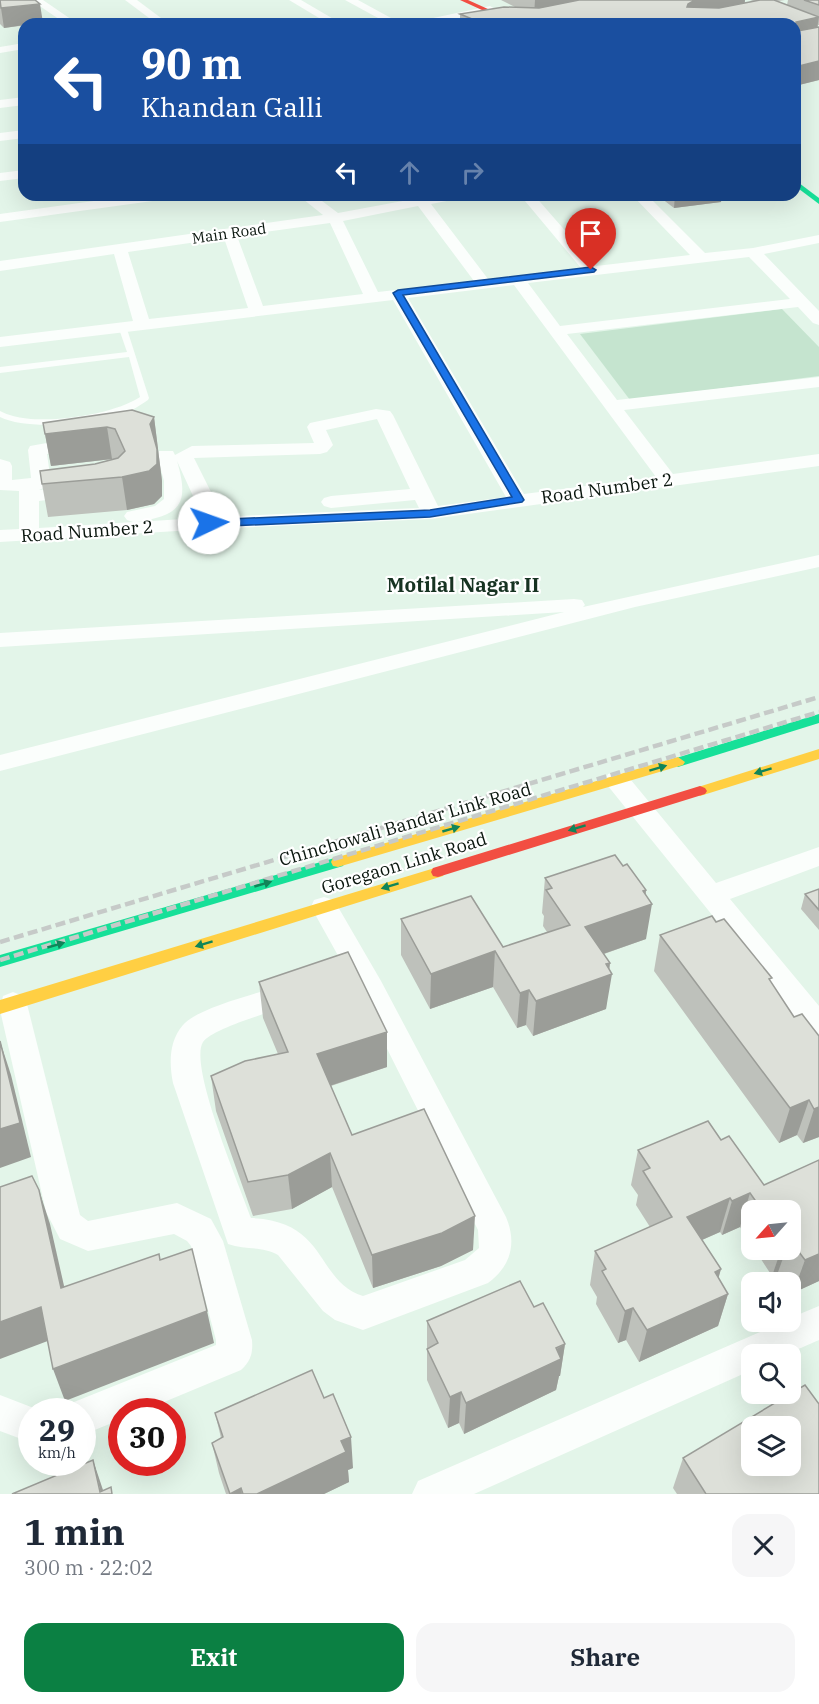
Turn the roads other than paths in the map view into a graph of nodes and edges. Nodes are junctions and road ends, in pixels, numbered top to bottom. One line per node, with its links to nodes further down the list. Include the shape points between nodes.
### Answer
1 (36, 0): 7 (street)
2 (130, 0): 8 (street)
3 (294, 0): 9 (street)
4 (350, 0): 10 (street)
5 (465, 0): 6 (main road)
6 (490, 6): 11 (street); 12 (main road)
7 (64, 18)
8 (156, 18)
9 (326, 18)
10 (385, 18)
11 (443, 18)
12 (514, 18)
13 (18, 47): 14 (street)
14 (0, 50)
15 (18, 102): 16 (street)
16 (0, 104)
17 (18, 135): 18 (street)
18 (0, 138)
19 (801, 172): 22 (main road)
20 (18, 175): 21 (street)
21 (0, 177)
22 (819, 186)
23 (801, 187): 30 (main road)
24 (123, 201): 31 (street)
25 (313, 201): 32 (street)
26 (425, 201): 29 (street, Main Road)
27 (532, 201): 39 (street)
28 (645, 201): 37 (street)
29 (422, 202): 32 (street, Main Road); 41 (street)
30 (819, 202)
31 (0, 218)
32 (335, 218): 33 (street, Main Road); 43 (street)
33 (229, 233): 35 (street, Main Road); 45 (street)
34 (819, 239): 36 (street)
35 (120, 249): 38 (street, Main Road); 47 (street)
36 (753, 252): 37 (street); 44 (street)
37 (700, 257): 39 (street)
38 (0, 266)
39 (591, 270): 40 (street)
40 (517, 279): 41 (street); 49 (street)
41 (483, 283): 42 (street)
42 (398, 293): 43 (street); 65 (street)
43 (372, 296): 45 (street)
44 (802, 302): 46 (street); 49 (street)
45 (256, 309): 47 (street)
46 (819, 320)
47 (142, 324): 48 (street)
48 (122, 326): 50 (street); 51 (lane)
49 (555, 331): 54 (street)
50 (0, 342)
51 (132, 354): 52 (lane); 55 (lane, via 145,398 130,408 35,422 6,419)
52 (0, 370)
53 (819, 382): 54 (street)
54 (612, 406): 61 (street)
55 (0, 414)
56 (96, 441): 62 (street, via 37,450)
57 (166, 455): 69 (street, via 176,489 172,503 162,511)
58 (818, 462): 61 (street, Road Number 2)
59 (0, 465): 62 (street, via 4,486)
60 (61, 473): 62 (street)
61 (668, 480): 65 (street, Road Number 2)
62 (32, 486): 63 (street); 69 (street)
63 (99, 488)
64 (421, 494): 66 (street); 67 (street); 67 (street, via 384,416 376,414 316,427 324,445 320,448 192,452 184,456)
65 (518, 500): 66 (street, Road Number 2)
66 (430, 513): 67 (street, Road Number 2)
67 (208, 516): 69 (street, Road Number 2)
68 (0, 523): 69 (street)
69 (29, 527): 70 (street, Road Number 2)
70 (0, 536)
71 (819, 561): 72 (street)
72 (633, 602): 73 (street); 76 (street)
73 (0, 640)
74 (819, 718): 77 (main road, Chinchowali Bandar Link Road, one-way to 74)
75 (819, 754): 78 (main road, Goregaon Link Road, one-way to 78)
76 (0, 763)
77 (617, 780): 78 (street); 82 (main road, Chinchowali Bandar Link Road, one-way to 77)
78 (640, 808): 80 (street); 81 (main road, Goregaon Link Road, one-way to 81)
79 (819, 856): 80 (street)
80 (711, 895): 85 (street)
81 (324, 907): 83 (street); 84 (main road, Goregaon Link Road, one-way to 84)
82 (0, 961)
83 (338, 978): 83 (street, via 494,1228 496,1245 492,1261 476,1272 363,1313 346,1310 297,1251 278,1238 240,1233 184,1068 186,1048 194,1032 208,1023)
84 (6, 1006): 87 (street, via 68,1226 76,1234 88,1236 177,1218 199,1230 206,1241 234,1340 235,1352 228,1359)
85 (819, 1027)
86 (819, 1323): 90 (street)
87 (96, 1411)
88 (0, 1413): 89 (street)
89 (18, 1420)
90 (432, 1494)

